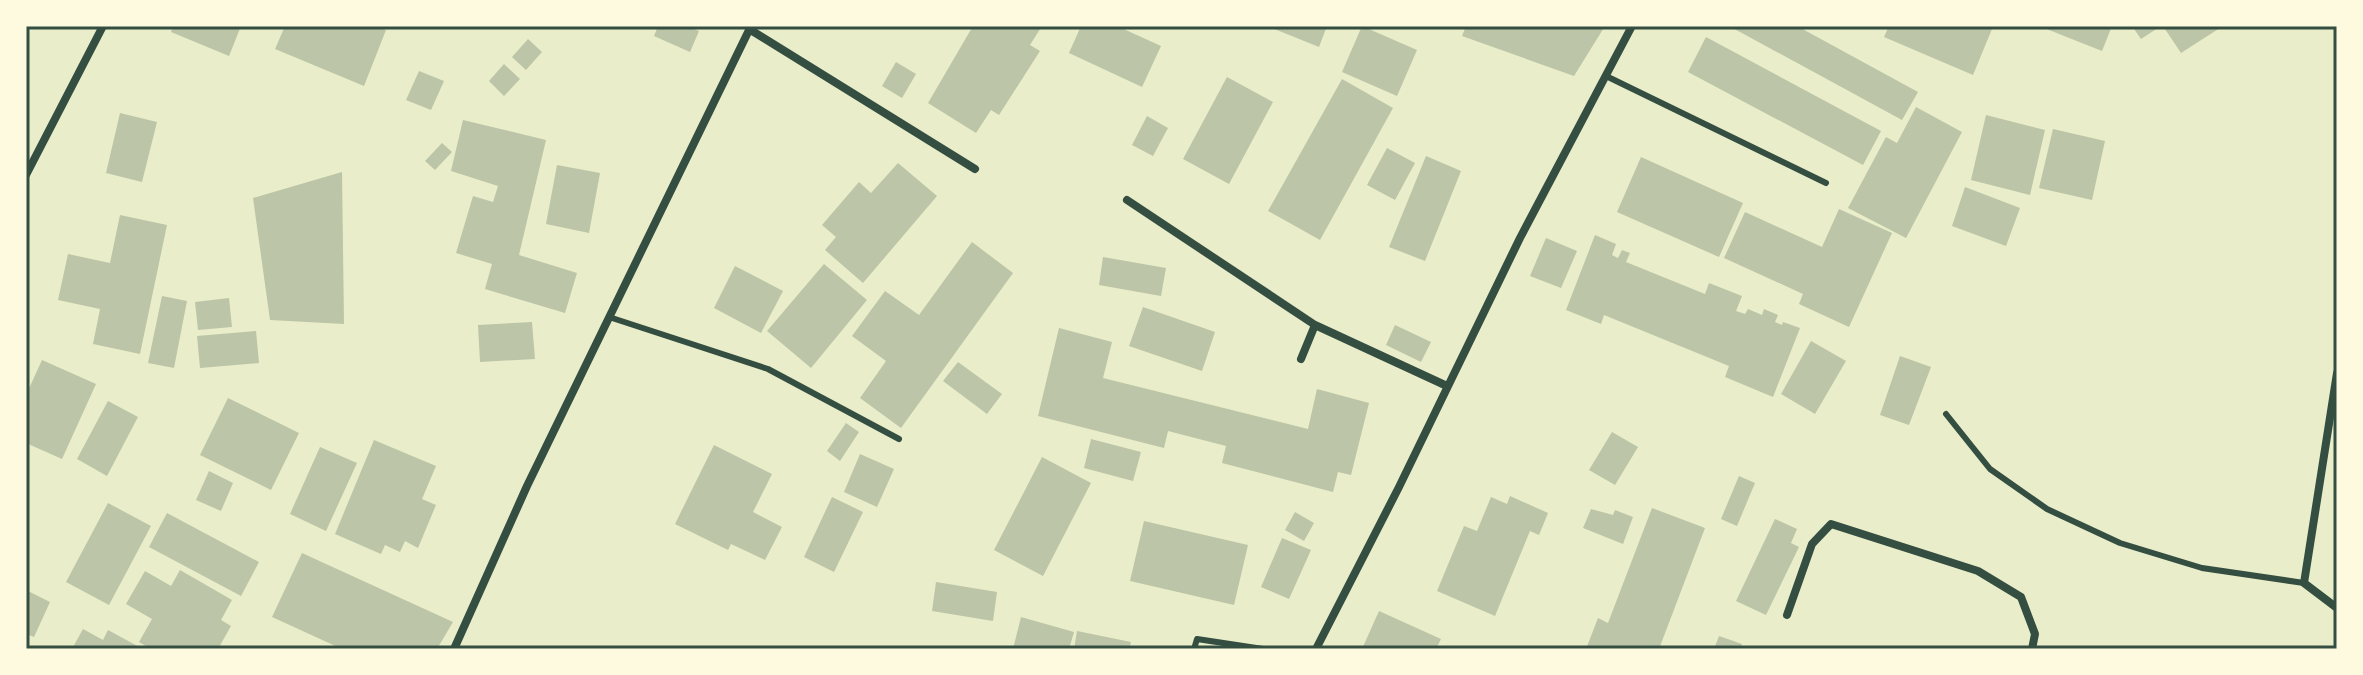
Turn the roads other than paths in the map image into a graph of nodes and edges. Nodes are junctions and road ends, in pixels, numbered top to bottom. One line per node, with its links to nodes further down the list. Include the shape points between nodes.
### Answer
1 (103, 26): 6 (street)
2 (1632, 26): 4 (street)
3 (750, 28): 5 (street); 9 (street)
4 (1606, 76): 7 (lane); 13 (street)
5 (975, 169)
6 (26, 175)
7 (1826, 183)
8 (1127, 200): 10 (street)
9 (609, 317): 15 (lane, via 768,369); 19 (street)
10 (1315, 325): 11 (street); 13 (street)
11 (1301, 359)
12 (2337, 373): 16 (street)
13 (1447, 386): 22 (street)
14 (1946, 414): 16 (lane, via 1990,469 2059,515 2120,543 2202,568)
15 (899, 439)
16 (2304, 583): 17 (street)
17 (2337, 608)
18 (1787, 615): 23 (street, via 1812,544 1831,524 1978,571 2021,597 2035,634)
19 (454, 649)
20 (1194, 649): 21 (lane, via 1197,639)
21 (1263, 649)
22 (1316, 649)
23 (2032, 649)

